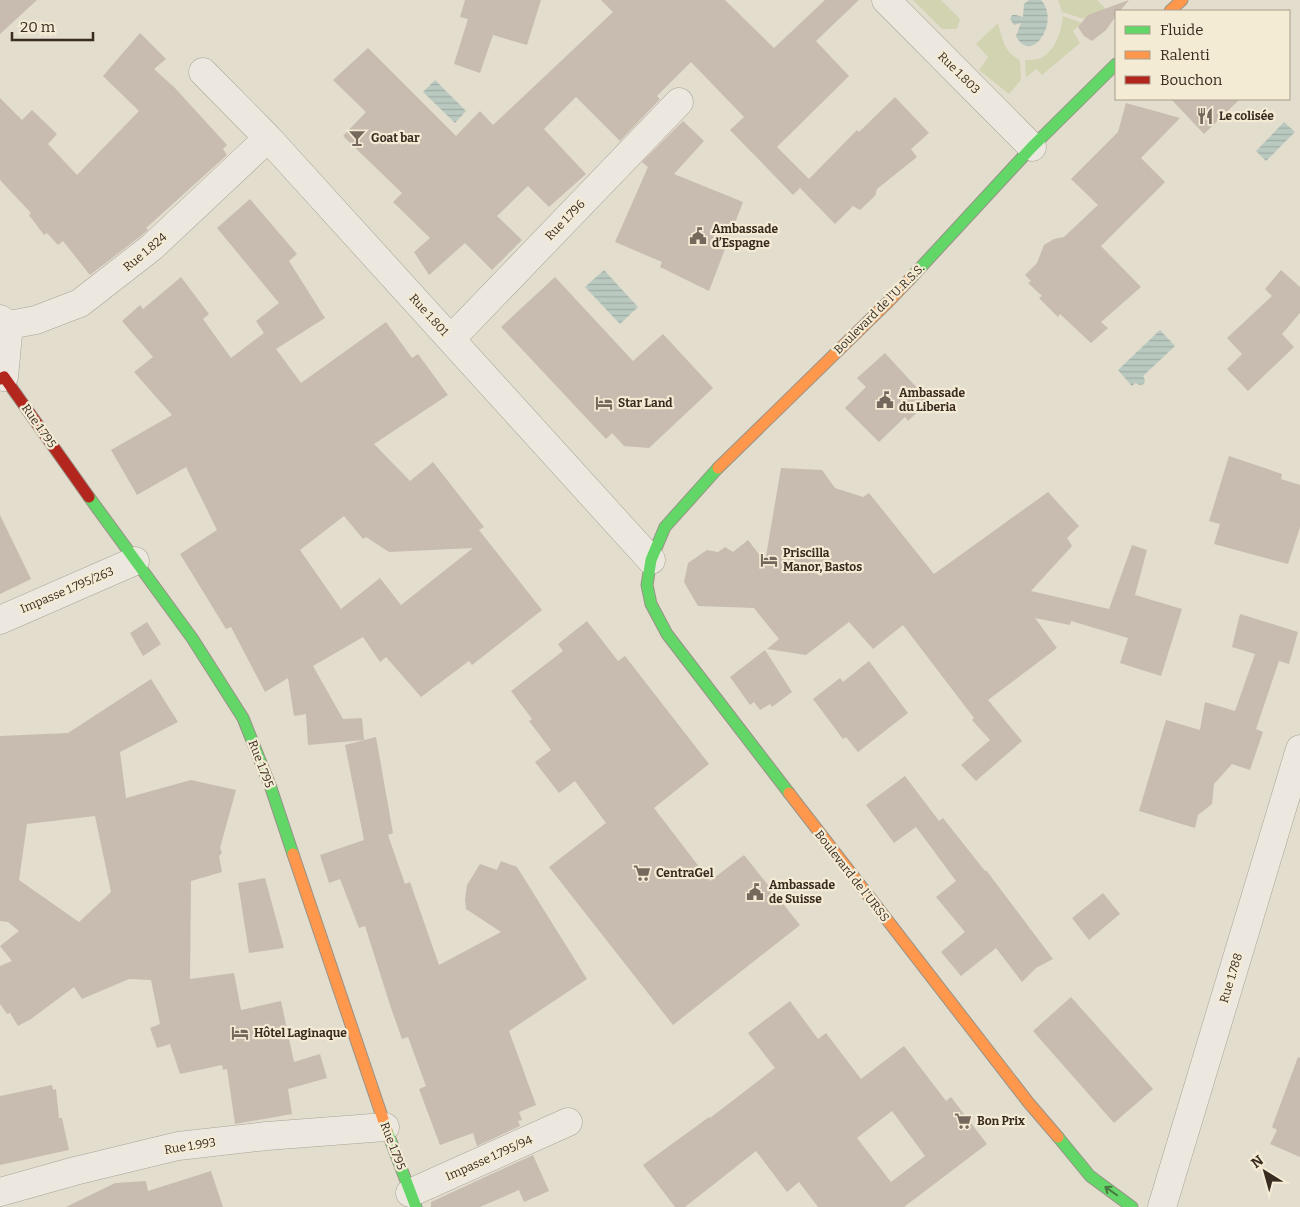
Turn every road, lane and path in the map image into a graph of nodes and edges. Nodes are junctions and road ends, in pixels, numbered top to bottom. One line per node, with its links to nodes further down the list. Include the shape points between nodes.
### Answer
1 (886, 0): 8 (street, Rue 1.803)
2 (1182, 0): 3 (street)
3 (1171, 10)
4 (1115, 65): 8 (street, Boulevard de l'U.R.S.S.)
5 (203, 72): 7 (street, Rue 1.801)
6 (679, 102): 10 (street, Rue 1.796)
7 (268, 138): 9 (street, Rue 1.824, via 152,247 80,303 36,320); 10 (street, Rue 1.801)
8 (1032, 147): 12 (street, Boulevard de l'U.R.S.S., via 889,301 713,473 665,526)
9 (5, 322): 11 (street)
10 (451, 339): 12 (street, Rue 1.801)
11 (2, 378): 13 (street, Rue 1.795)
12 (651, 560): 18 (street, Boulevard de l'URSS, via 647,585 651,604 667,634 1028,1102)
13 (135, 561): 14 (street, Impasse 1.795/263); 17 (street, Rue 1.795, via 192,638 243,718 271,788)
14 (0, 620)
15 (1300, 749): 24 (street, Rue 1.788)
16 (568, 1122): 21 (street, Impasse 1.795/94)
17 (385, 1127): 19 (street, Rue 1.993, via 178,1146); 21 (street, Rue 1.795)
18 (1090, 1176): 20 (street); 22 (street, one-way to 18)
19 (0, 1192)
20 (1095, 1192)
21 (413, 1200)
22 (1129, 1205): 23 (street)
23 (1145, 1207)
24 (1162, 1207)

